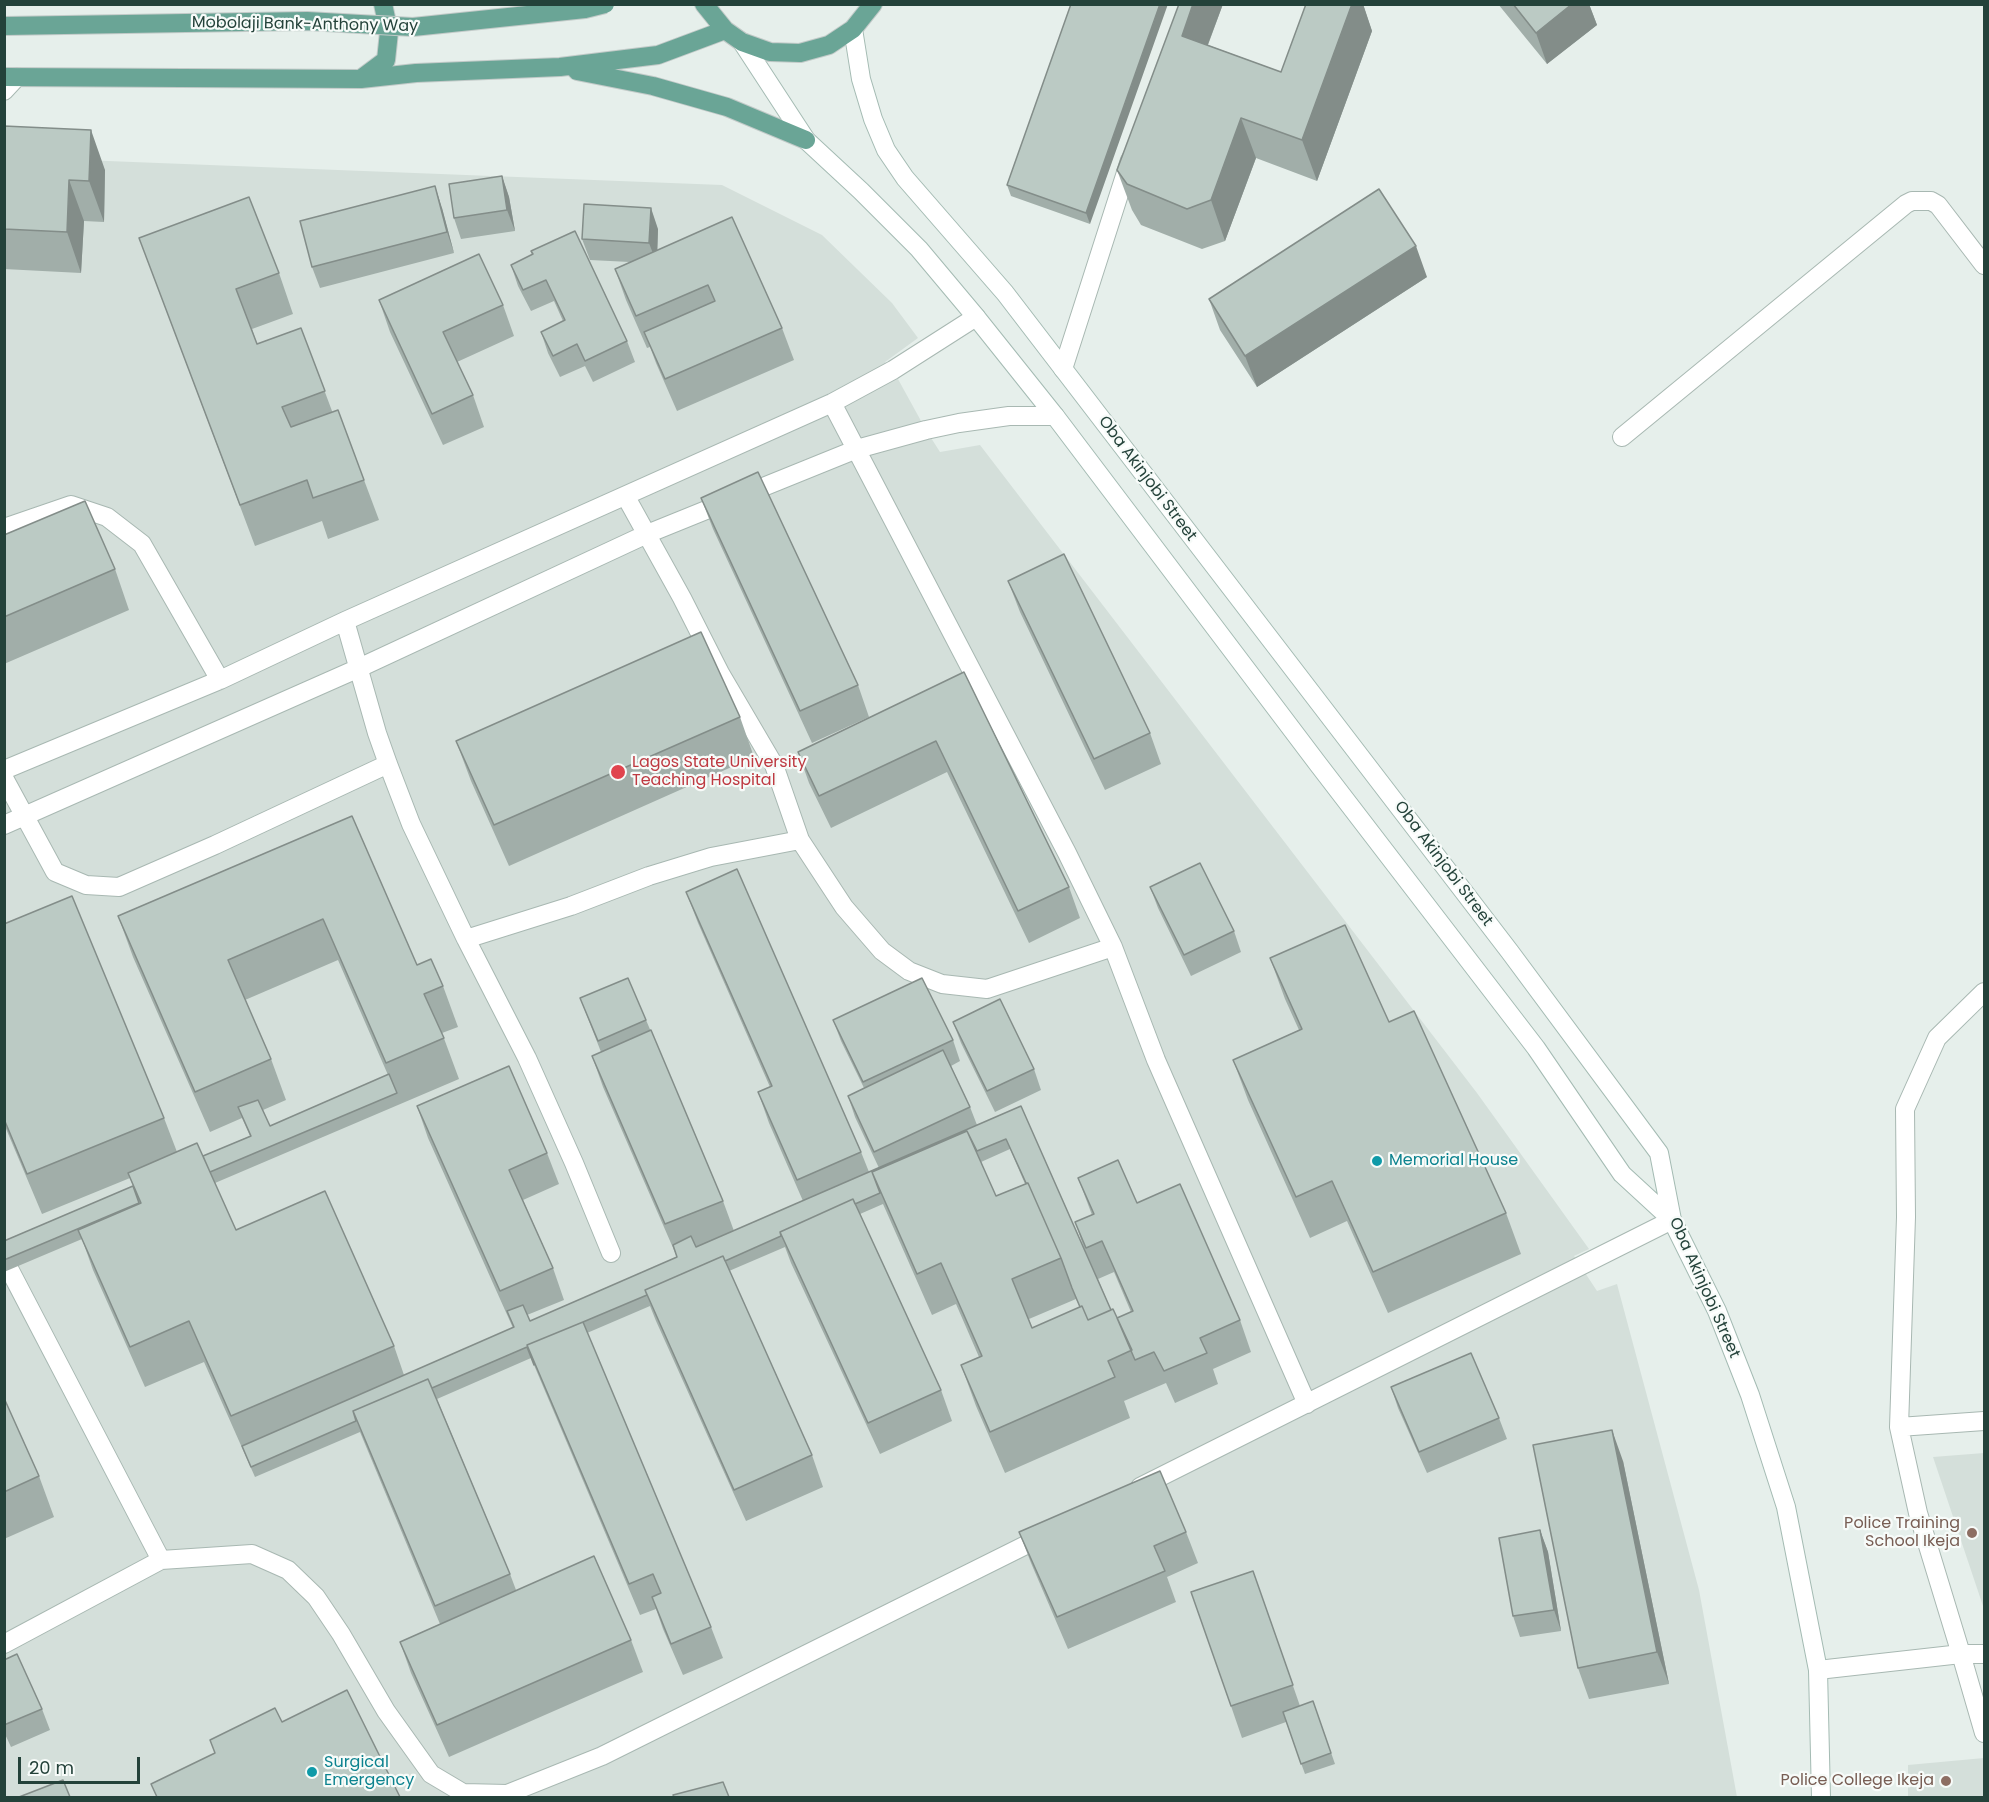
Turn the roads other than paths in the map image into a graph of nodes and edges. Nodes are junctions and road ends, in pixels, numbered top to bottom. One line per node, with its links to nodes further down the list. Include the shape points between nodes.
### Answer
1 (383, 4): 11 (main road, via 389,32 386,60)
2 (605, 4): 5 (main road, Mobolaji Bank-Anthony Way, bridge, via 413,27 307,21)
3 (704, 4): 7 (main road)
4 (873, 4): 6 (main road)
5 (4, 26)
6 (854, 29): 8 (main road, via 829,45 800,53 770,52); 17 (street, Oba Akinjobi Street, via 861,79 886,150)
7 (725, 30): 8 (main road); 9 (main road, via 658,55)
8 (742, 42): 13 (street)
9 (560, 67): 11 (main road); 13 (main road, via 653,86 727,107)
10 (11, 77): 11 (main road); 12 (street)
11 (361, 79)
12 (4, 91)
13 (806, 140): 16 (street, via 919,249)
14 (1136, 141): 17 (street)
15 (1984, 266): 20 (street, via 1938,205 1912,201)
16 (976, 317): 18 (street); 19 (street)
17 (1063, 369): 37 (street, Oba Akinjobi Street, via 1510,952 1659,1153)
18 (832, 403): 21 (street); 22 (street)
19 (1055, 416): 21 (street, via 1009,416 960,423); 37 (street, via 1536,1048 1622,1174)
20 (1622, 437)
21 (857, 449): 24 (street); 35 (street)
22 (626, 496): 24 (street); 25 (street)
23 (4, 528): 27 (street, via 71,505 107,517 142,544)
24 (647, 534): 26 (street); 33 (street, via 774,765)
25 (345, 621): 26 (street); 27 (street)
26 (359, 668): 28 (street); 31 (street)
27 (220, 680): 29 (street)
28 (388, 764): 31 (street, via 119,887 86,885 55,872); 34 (street, via 411,824)
29 (4, 770)
30 (4, 778): 31 (street)
31 (25, 817): 32 (street)
32 (4, 825)
33 (800, 840): 34 (street, via 711,857); 35 (street, via 844,908 882,951 909,971 942,984 987,989)
34 (466, 939): 38 (street, via 527,1058)
35 (1113, 947): 40 (street, via 1156,1060)
36 (1984, 992): 42 (street, via 1937,1038 1905,1109 1906,1217)
37 (1672, 1220): 40 (street); 49 (street, Oba Akinjobi Street, via 1717,1311 1750,1395 1785,1507)
38 (611, 1253)
39 (4, 1259): 45 (street)
40 (1307, 1404): 43 (street)
41 (1984, 1421): 42 (street)
42 (1899, 1427): 47 (street, via 1918,1513)
43 (1125, 1495)
44 (1061, 1527): 45 (street, via 602,1756 507,1794 463,1793 431,1774 386,1711 316,1598 288,1570 252,1554)
45 (161, 1560): 46 (street)
46 (4, 1644)
47 (1961, 1654): 48 (street); 49 (street); 50 (street)
48 (1984, 1654)
49 (1818, 1670): 51 (street, Oba Akinjobi Street)
50 (1984, 1733)
51 (1821, 1797)

